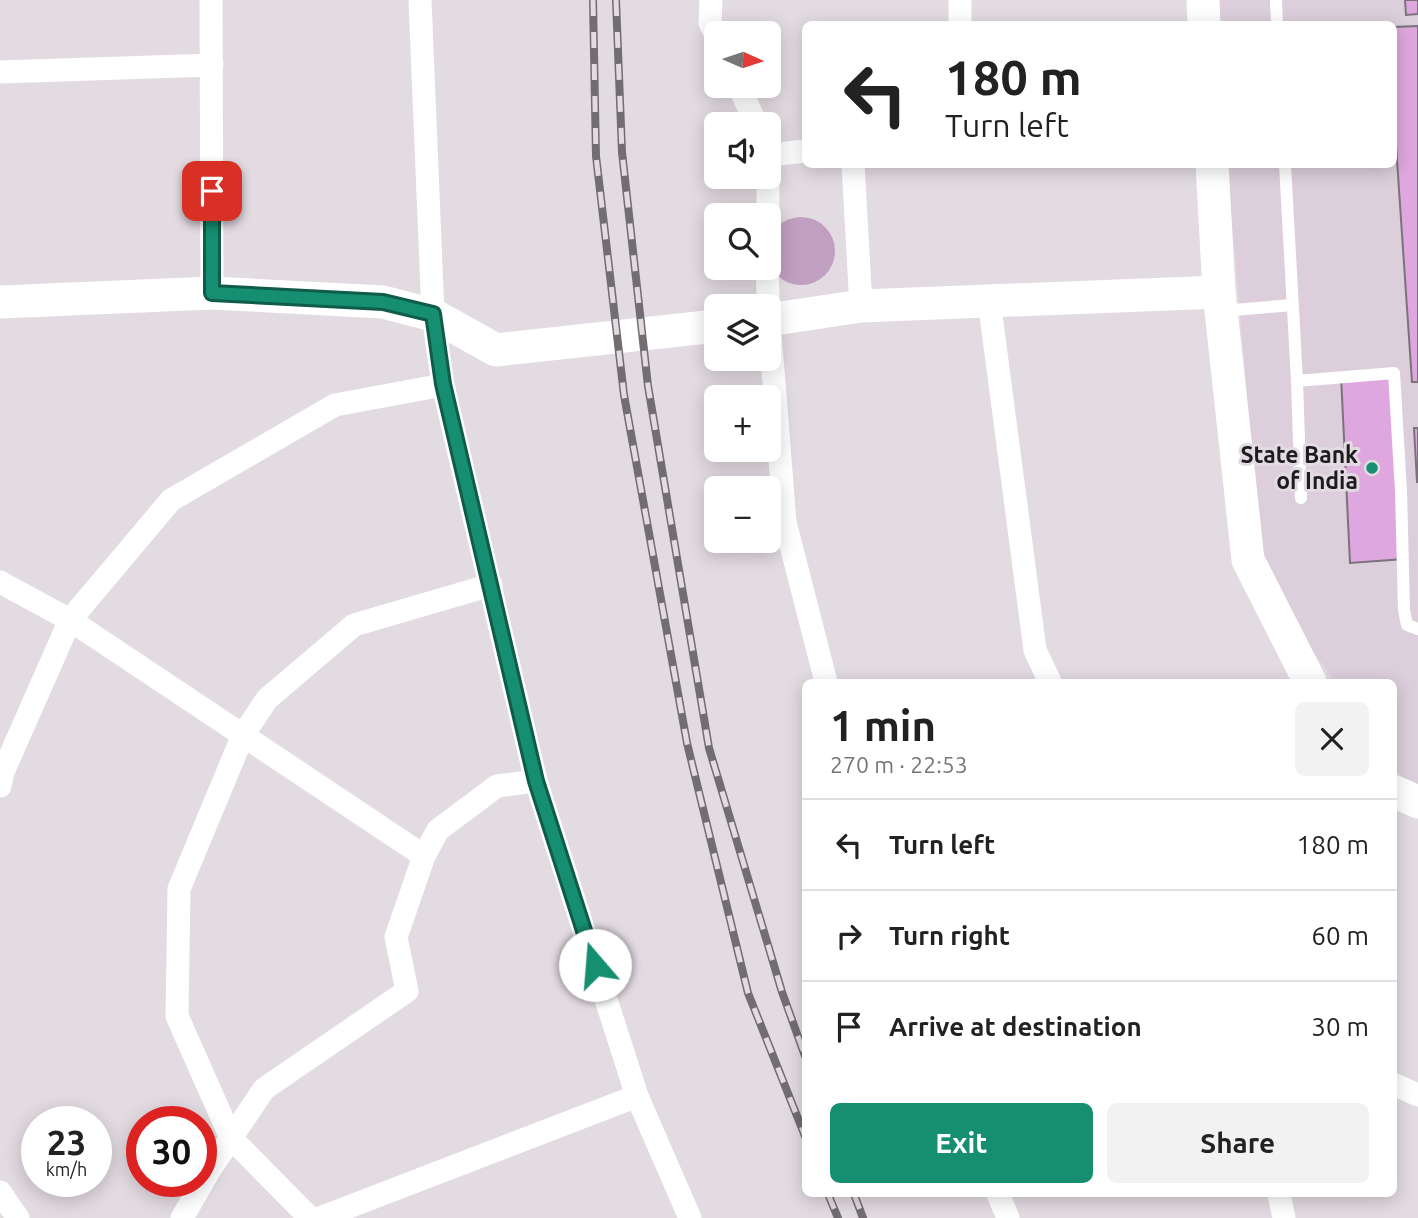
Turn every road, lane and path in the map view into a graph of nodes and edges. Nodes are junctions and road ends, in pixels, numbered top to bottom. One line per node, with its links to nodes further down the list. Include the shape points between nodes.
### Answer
1 (211, 0): 11 (street)
2 (420, 0): 24 (street)
3 (710, 0): 7 (street)
4 (960, 0): 8 (street)
5 (1203, 0): 9 (street)
6 (1276, 0): 10 (lane)
7 (710, 21)
8 (960, 21)
9 (1204, 21)
10 (1278, 21)
11 (212, 65): 12 (street); 18 (street)
12 (0, 72)
13 (802, 151): 14 (street)
14 (781, 152)
15 (853, 168): 23 (street)
16 (1212, 168): 20 (street)
17 (1284, 168): 22 (lane)
18 (212, 293): 21 (street); 24 (street, via 383,302)
19 (989, 300): 20 (street); 23 (street); 36 (street, via 1035,650)
20 (1220, 301): 22 (lane); 37 (street, via 1248,560)
21 (0, 302)
22 (1292, 304): 28 (lane)
23 (861, 306): 25 (street)
24 (433, 314): 26 (street, via 496,350); 29 (street)
25 (781, 318)
26 (704, 327)
27 (773, 371): 35 (street, via 785,522)
28 (1297, 381): 30 (lane); 34 (lane, via 1394,373 1404,610 1407,625)
29 (443, 384): 32 (street); 33 (street, via 335,405 171,500)
30 (1301, 498)
31 (0, 582): 33 (street)
32 (491, 585): 38 (street, via 355,625 267,699); 39 (street)
33 (70, 620): 38 (street); 40 (street)
34 (1418, 629)
35 (824, 679)
36 (1049, 679)
37 (1308, 679)
38 (243, 735): 43 (street); 47 (street, via 179,889 177,1016)
39 (536, 781): 43 (street, via 497,786 438,830); 45 (street)
40 (0, 786)
41 (1397, 793): 42 (street)
42 (1418, 802)
43 (424, 856): 47 (street, via 396,937 407,992 264,1089)
44 (1397, 1086): 46 (street)
45 (637, 1096): 54 (street); 55 (street)
46 (1418, 1096)
47 (231, 1138): 52 (street); 53 (street)
48 (0, 1192): 51 (street)
49 (999, 1197): 56 (street)
50 (1280, 1197): 57 (street)
51 (18, 1218)
52 (182, 1218)
53 (310, 1218)
54 (320, 1218)
55 (690, 1218)
56 (1008, 1218)
57 (1284, 1218)

